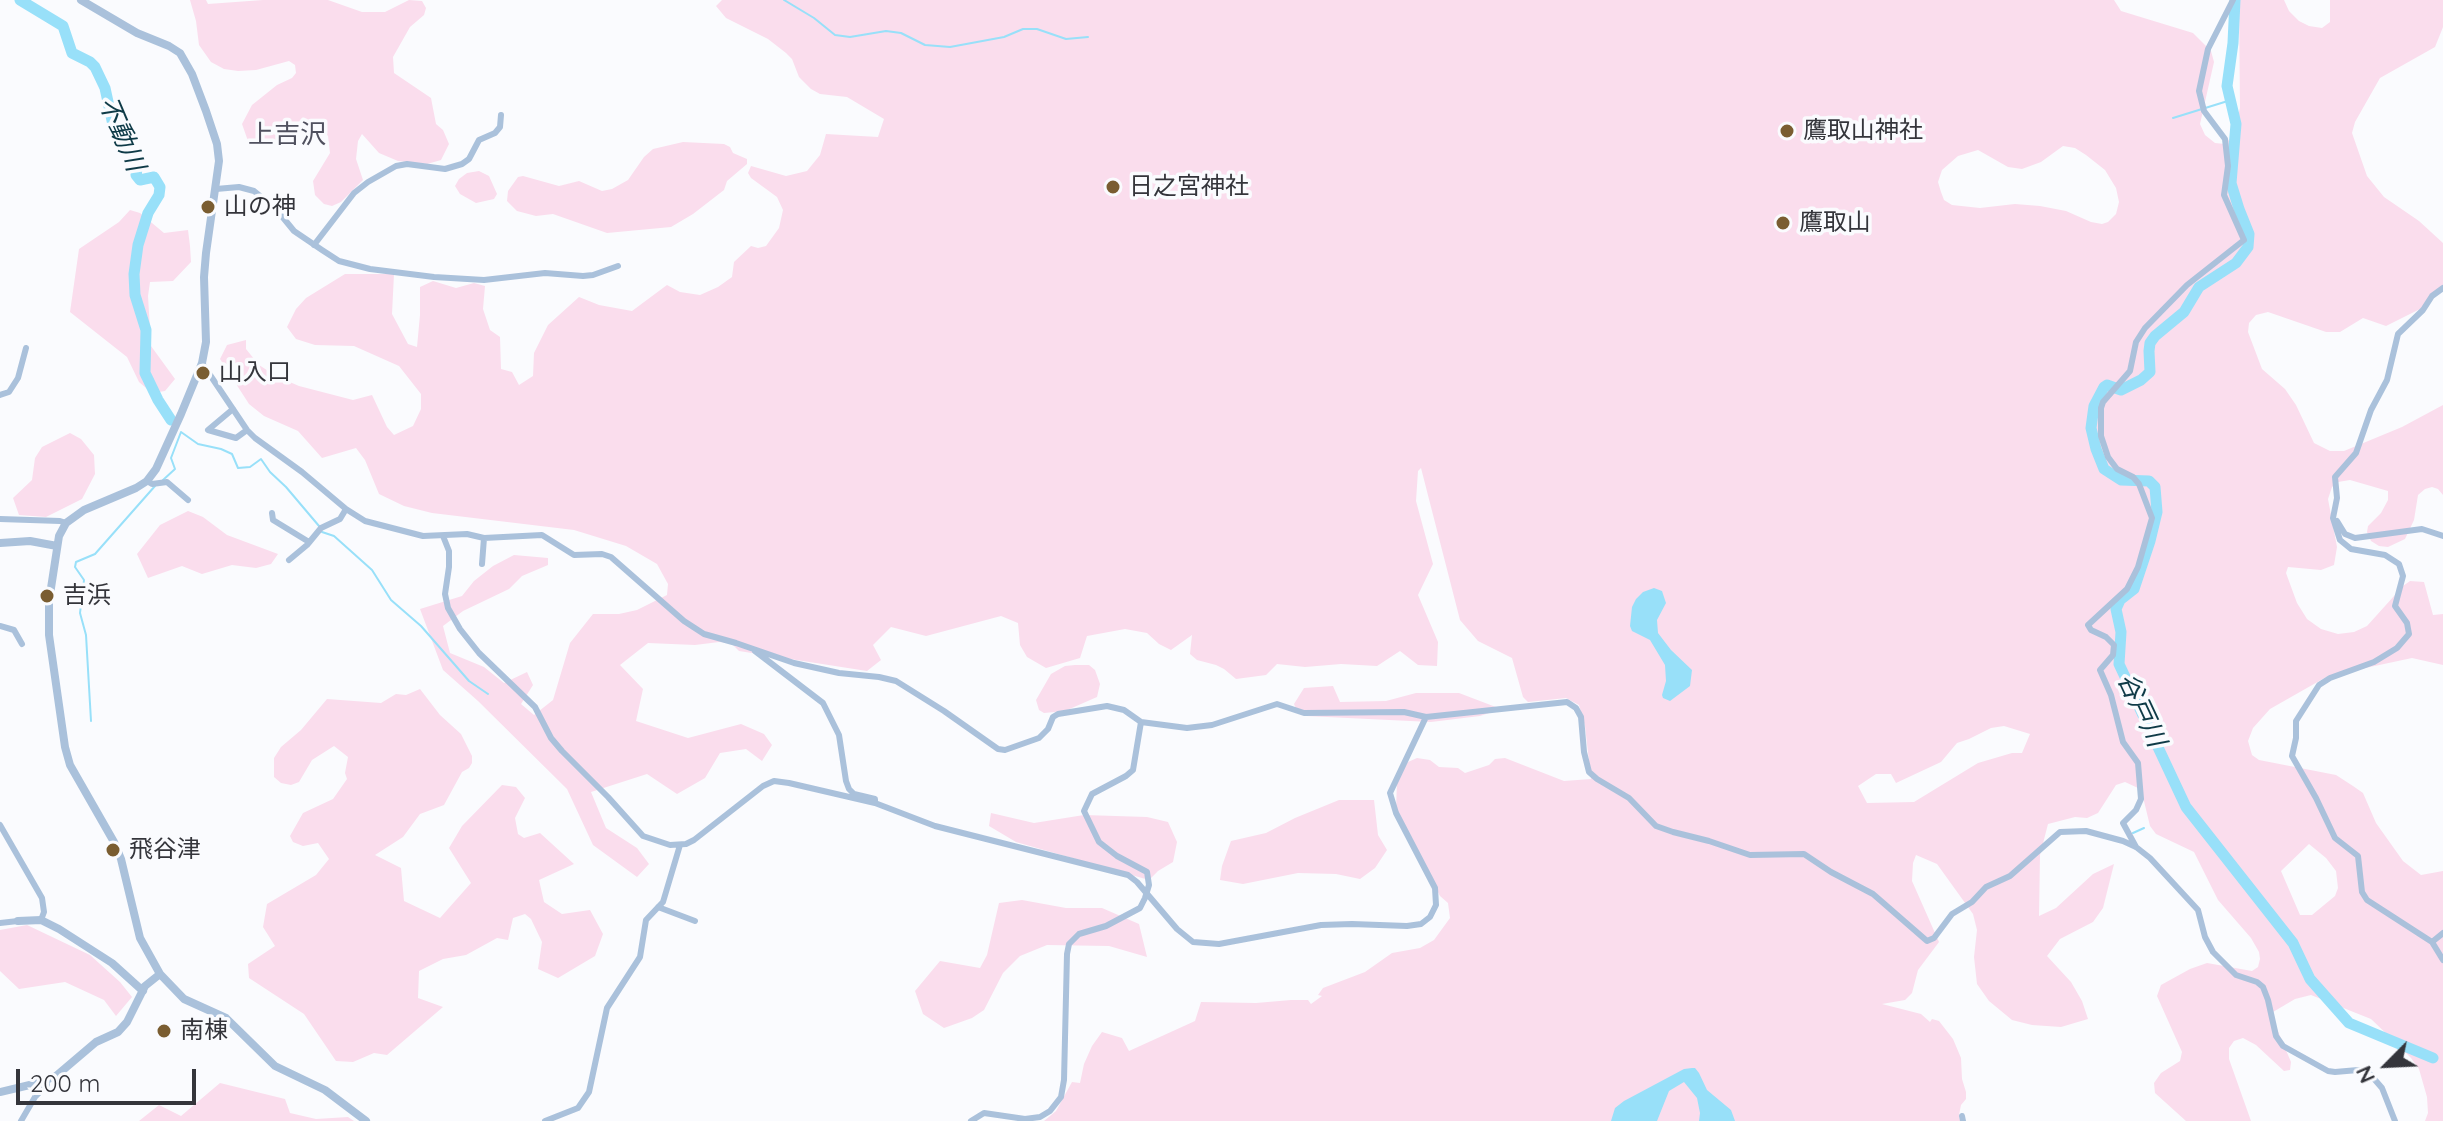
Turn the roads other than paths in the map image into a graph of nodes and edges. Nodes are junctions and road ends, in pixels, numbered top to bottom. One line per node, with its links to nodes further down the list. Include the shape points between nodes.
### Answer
1 (81, 0): 4 (street, via 180,53 217,144)
2 (2233, 0): 36 (street, via 2208,49 2199,91 2201,105 2225,139 2224,195 2244,240 2191,281 2145,328 2130,371 2101,408 2102,441 2112,464 2139,484 2152,518 2127,589 2088,625 2114,645 2113,655 2100,670 2123,742 2138,763 2141,799 2123,823)
3 (501, 115): 5 (street, via 500,127 479,140 462,164 445,169 396,166 368,182)
4 (216, 189): 5 (street, via 254,191); 9 (street, via 205,265)
5 (314, 245): 6 (street, via 339,261 434,277 583,276)
6 (618, 266)
7 (2443, 288): 17 (street, via 2398,334 2387,380 2356,453 2336,473)
8 (26, 348): 10 (street, via 18,378)
9 (202, 363): 11 (street); 13 (street)
10 (0, 395)
11 (233, 409): 12 (street); 12 (street, via 208,430 236,438)
12 (247, 430): 15 (street)
13 (147, 481): 14 (street, via 167,482); 19 (street)
14 (188, 500)
15 (346, 509): 20 (street, via 365,521 414,535); 23 (street)
16 (272, 513): 23 (street, via 273,520)
17 (2333, 516): 21 (street, via 2349,537 2422,529); 44 (street, via 2347,547 2385,555 2399,564 2403,576 2395,606 2409,634 2374,662 2319,685 2296,721 2292,756 2335,838 2358,856 2364,896)
18 (0, 519): 19 (street)
19 (66, 523): 25 (street)
20 (443, 536): 22 (street); 35 (street, via 449,551 448,608 469,641 535,707 556,745 638,831 655,841)
21 (2443, 536)
22 (484, 538): 27 (street); 30 (street, via 542,535 574,555 611,557 694,628)
23 (309, 542): 26 (street)
24 (0, 543): 25 (street)
25 (57, 546): 46 (street, via 49,635 65,747 114,842 140,938)
26 (289, 560)
27 (482, 564)
28 (0, 626): 29 (street, via 14,630)
29 (22, 644)
30 (753, 649): 32 (street, via 794,663 896,681 998,749 1039,738 1058,714 1107,706); 33 (street, via 823,703 839,735 849,789)
31 (1426, 717): 32 (street, via 1404,712 1304,713 1277,704 1194,728); 36 (street, via 1567,702 1581,717 1589,772 1629,798 1656,826 1750,855 1804,854 1880,899 1927,941 1952,914 2010,876 2060,832 2100,834); 37 (street, via 1390,793 1437,895 1430,917 1421,924 1321,925 1208,945 1184,936)
32 (1141, 722): 37 (street, via 1133,770 1092,794 1084,811 1099,842 1147,872)
33 (875, 803): 35 (street, via 774,781); 37 (street, via 935,826 1128,875)
34 (0, 825): 39 (street, via 42,898)
35 (680, 845): 38 (street)
36 (2135, 845): 56 (street, via 2198,910 2213,952 2236,975 2263,987 2280,1042 2328,1071 2369,1073 2382,1088)
37 (1147, 893): 55 (street, via 1140,908 1079,934 1069,944 1059,1102 1034,1119 984,1113)
38 (658, 907): 41 (street); 54 (street, via 646,920 638,962 607,1008 589,1092 578,1108)
39 (41, 920): 40 (street); 47 (street, via 112,963)
40 (18, 921): 42 (street)
41 (695, 921)
42 (0, 923)
43 (2443, 933): 44 (street)
44 (2432, 942): 45 (street)
45 (2443, 960)
46 (160, 974): 47 (street); 53 (street, via 184,999 226,1018 275,1066 325,1090)
47 (143, 991): 48 (street, via 118,1032)
48 (46, 1080): 49 (street); 51 (street)
49 (28, 1086): 50 (street); 51 (street)
50 (0, 1092)
51 (35, 1097): 52 (street)
52 (21, 1121)
53 (366, 1121)
54 (545, 1121)
55 (971, 1121)
56 (2395, 1121)

